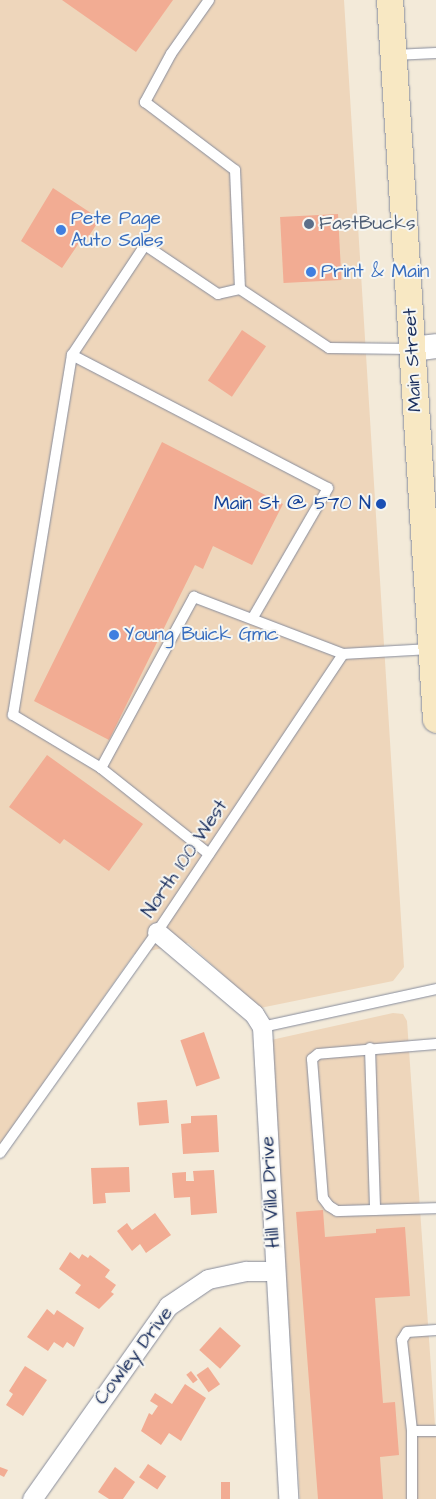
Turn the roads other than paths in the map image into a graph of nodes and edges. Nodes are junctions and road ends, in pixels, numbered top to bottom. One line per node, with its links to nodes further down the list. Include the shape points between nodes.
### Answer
1 (209, 0): 5 (lane, via 171,54 145,102 234,170)
2 (390, 0): 4 (main road, Main Street)
3 (436, 53): 4 (lane)
4 (393, 55): 6 (main road, Main Street)
5 (240, 289): 6 (lane, via 329,348); 7 (lane, via 218,294 145,245)
6 (424, 348): 10 (main road, Main Street)
7 (72, 355): 8 (lane, via 328,488); 12 (lane, via 13,715)
8 (252, 619): 9 (lane); 12 (lane, via 194,597)
9 (343, 654): 10 (lane); 13 (lane, North 100 West)
10 (433, 660): 11 (main road, Main Street)
11 (436, 720)
12 (101, 768): 13 (lane)
13 (209, 854): 14 (lane, North 100 West)
14 (157, 932): 16 (street, via 254,1014); 19 (lane, North 100 West)
15 (436, 989): 16 (lane)
16 (262, 1027): 22 (street, Hill Villa Drive)
17 (436, 1044): 18 (lane)
18 (370, 1048): 21 (lane); 21 (lane, via 318,1054 312,1059 323,1198 336,1211)
19 (0, 1153)
20 (436, 1208): 21 (lane)
21 (375, 1210)
22 (275, 1271): 26 (street, Cowley Drive, via 246,1271 208,1279 168,1306); 27 (street, Hill Villa Drive)
23 (436, 1330): 24 (lane, via 407,1332 402,1340)
24 (412, 1431): 25 (lane); 28 (lane)
25 (436, 1431)
26 (32, 1499)
27 (288, 1499)
28 (412, 1499)

